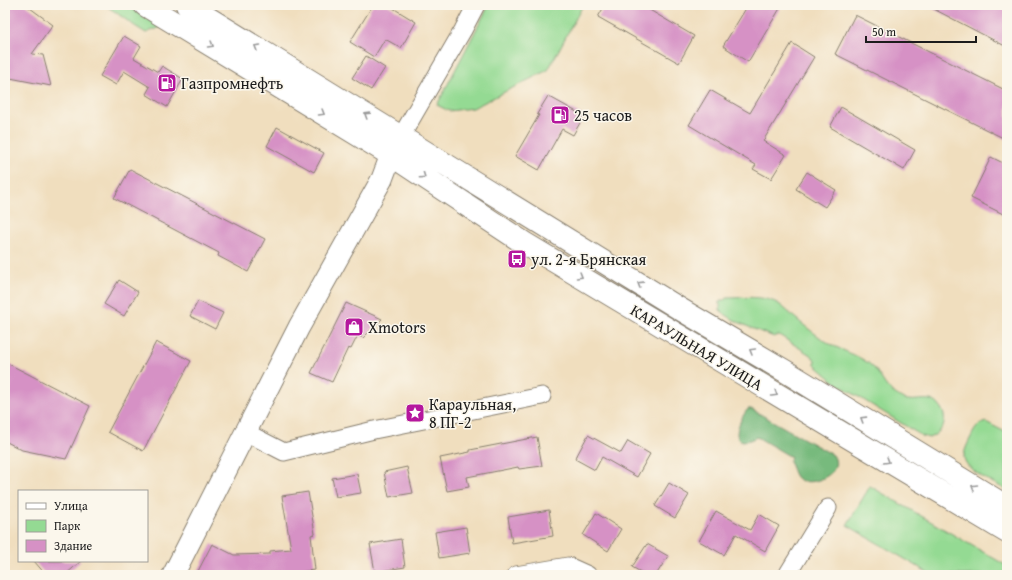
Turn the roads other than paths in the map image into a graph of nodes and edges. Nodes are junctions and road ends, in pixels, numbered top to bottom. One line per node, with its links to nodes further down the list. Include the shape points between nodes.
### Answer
1 (145, 5): 5 (main road, КАРАУЛЬНАЯ УЛИЦА, one-way to 5)
2 (187, 5): 4 (main road, КАРАУЛЬНАЯ УЛИЦА, one-way to 2)
3 (476, 5): 4 (street, via 464,30)
4 (401, 136): 5 (street); 8 (main road, КАРАУЛЬНАЯ УЛИЦА, one-way to 4)
5 (391, 155): 7 (street, via 382,179 299,327); 10 (main road, КАРАУЛЬНАЯ УЛИЦА, one-way to 10, via 524,243)
6 (542, 396): 7 (street, via 374,430 284,452)
7 (245, 432): 11 (street)
8 (1007, 507)
9 (828, 508): 14 (street)
10 (1007, 532)
11 (173, 575)
12 (516, 575): 13 (street, via 568,566)
13 (588, 575)
14 (787, 575)

